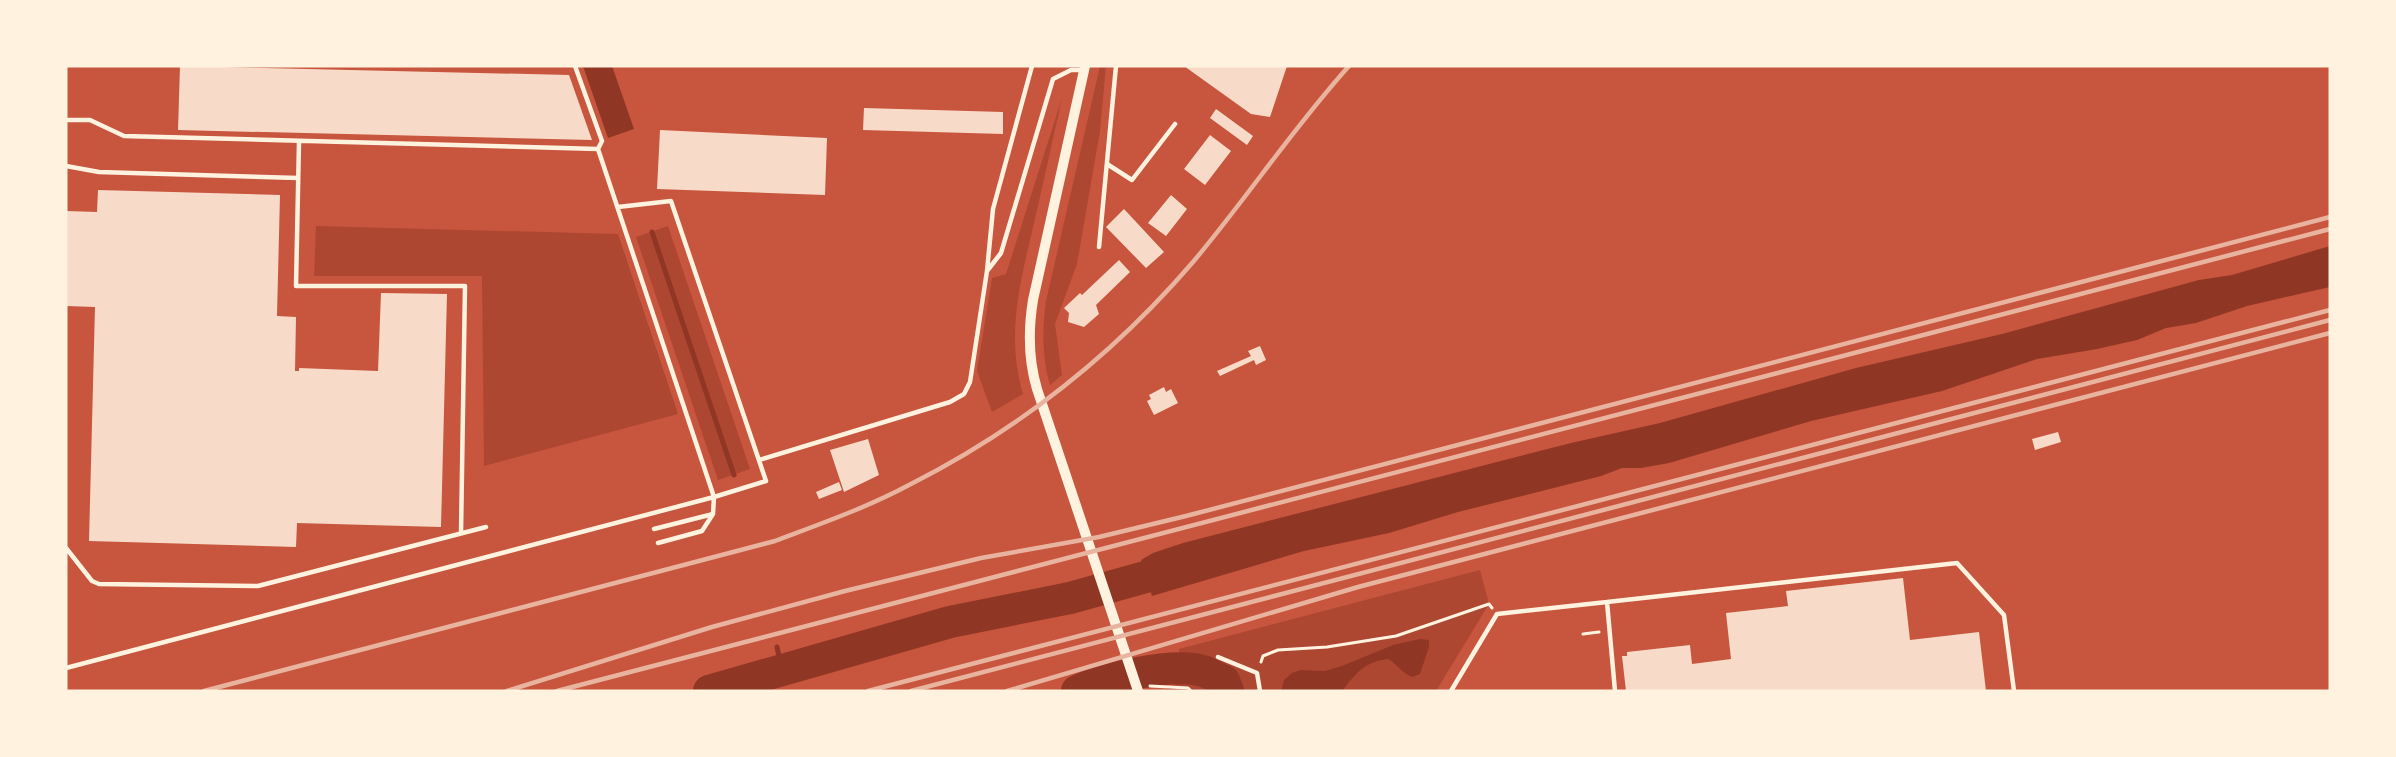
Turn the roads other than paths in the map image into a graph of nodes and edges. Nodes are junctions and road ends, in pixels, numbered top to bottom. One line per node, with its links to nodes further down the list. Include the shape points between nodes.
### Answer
1 (575, 66): 8 (lane, via 602,141)
2 (1032, 66): 14 (lane, via 993,209)
3 (1116, 66): 9 (lane)
4 (1085, 68): 14 (lane, via 1053,79 1001,253); 26 (street, via 1030,320 1030,357 1037,389)
5 (66, 120): 7 (lane, via 90,120 124,136)
6 (1175, 124): 9 (lane, via 1132,180)
7 (299, 142): 8 (lane); 11 (lane)
8 (598, 149): 12 (lane)
9 (1107, 164): 13 (lane)
10 (66, 166): 11 (lane, via 99,172)
11 (298, 178): 20 (lane, via 296,286 465,286)
12 (618, 207): 15 (lane, via 670,201); 16 (lane)
13 (1099, 247)
14 (987, 271): 15 (lane, via 970,382 964,394 950,402)
15 (759, 460): 16 (lane, via 766,481)
16 (714, 497): 17 (lane); 25 (lane)
17 (713, 514): 19 (lane); 21 (lane, via 702,531)
18 (486, 527): 20 (lane)
19 (654, 530)
20 (461, 533): 22 (lane, via 258,586 99,584)
21 (658, 543)
22 (66, 548)
23 (1607, 602): 28 (lane, via 1497,614); 29 (lane); 30 (lane, via 1957,563 2004,615)
24 (1218, 657): 27 (lane, via 1257,673)
25 (66, 668)
26 (1142, 689)
27 (1260, 691)
28 (1450, 691)
29 (1615, 691)
30 (2014, 691)

